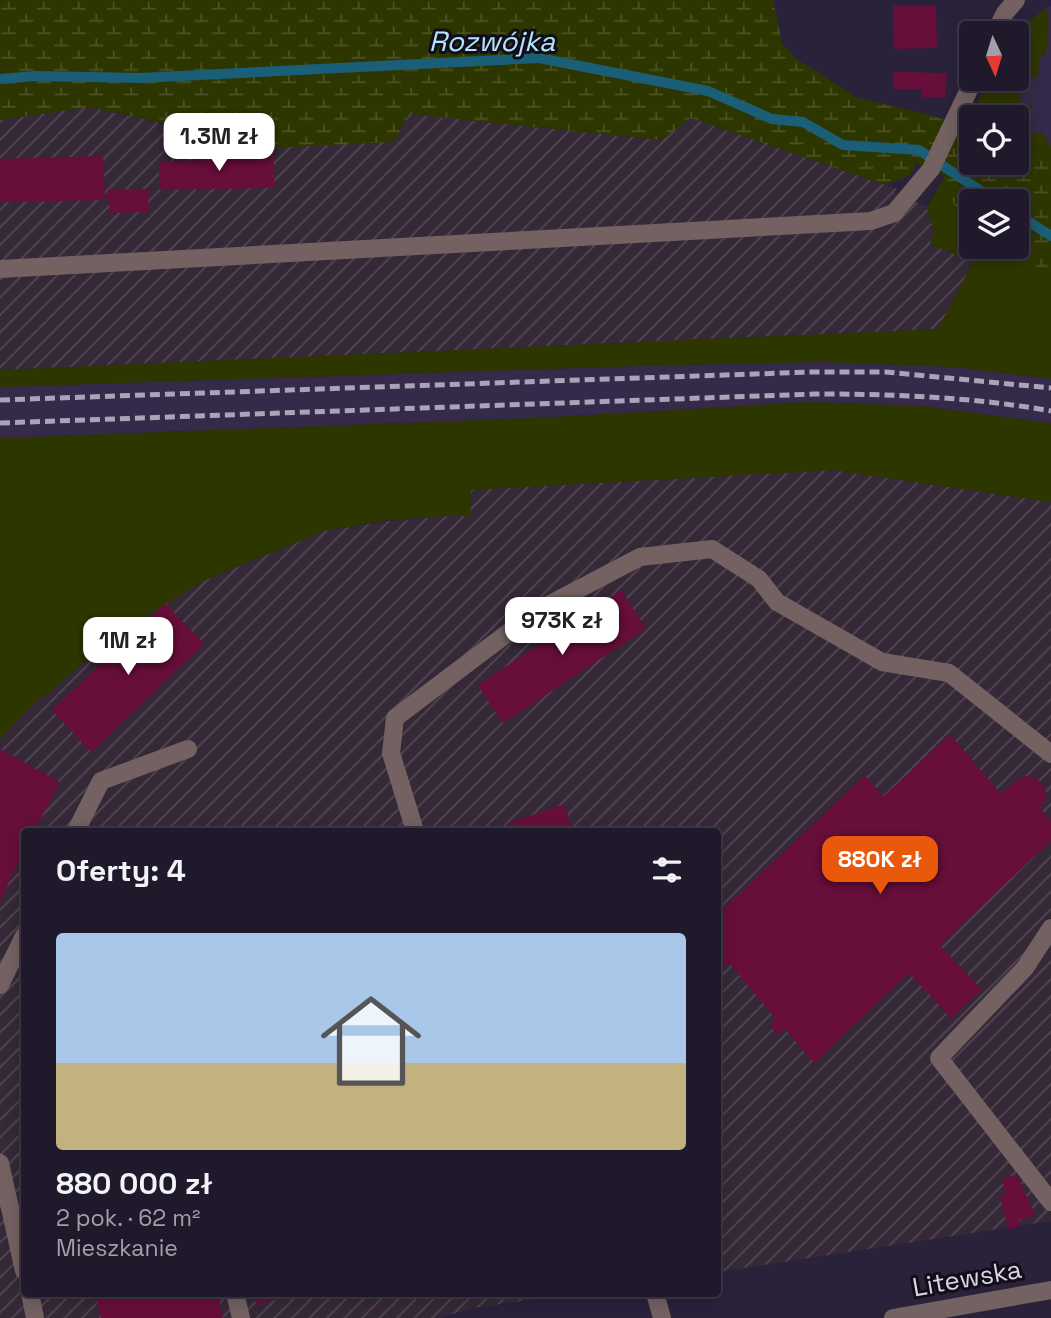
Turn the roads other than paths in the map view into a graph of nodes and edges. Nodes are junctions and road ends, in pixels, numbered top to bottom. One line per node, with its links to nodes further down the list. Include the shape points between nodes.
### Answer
1 (1016, 0): 2 (street)
2 (1001, 21)
3 (968, 91): 4 (street, via 931,169 894,213 871,221)
4 (0, 269)
5 (188, 749): 7 (street, via 101,781)
6 (1051, 754): 8 (street, via 949,673 882,662 777,602 759,579 712,549 640,558 537,611 395,718 391,753)
7 (78, 828)
8 (414, 828)
9 (1051, 928): 13 (street, via 1024,968 939,1058)
10 (21, 942): 11 (street)
11 (0, 985)
12 (0, 1163): 14 (street)
13 (1051, 1202)
14 (21, 1258)
15 (1051, 1290): 22 (street, Litewska)
16 (31, 1297): 19 (street)
17 (236, 1297): 20 (street)
18 (656, 1297): 21 (street)
19 (35, 1318)
20 (241, 1318)
21 (662, 1318)
22 (893, 1318)

